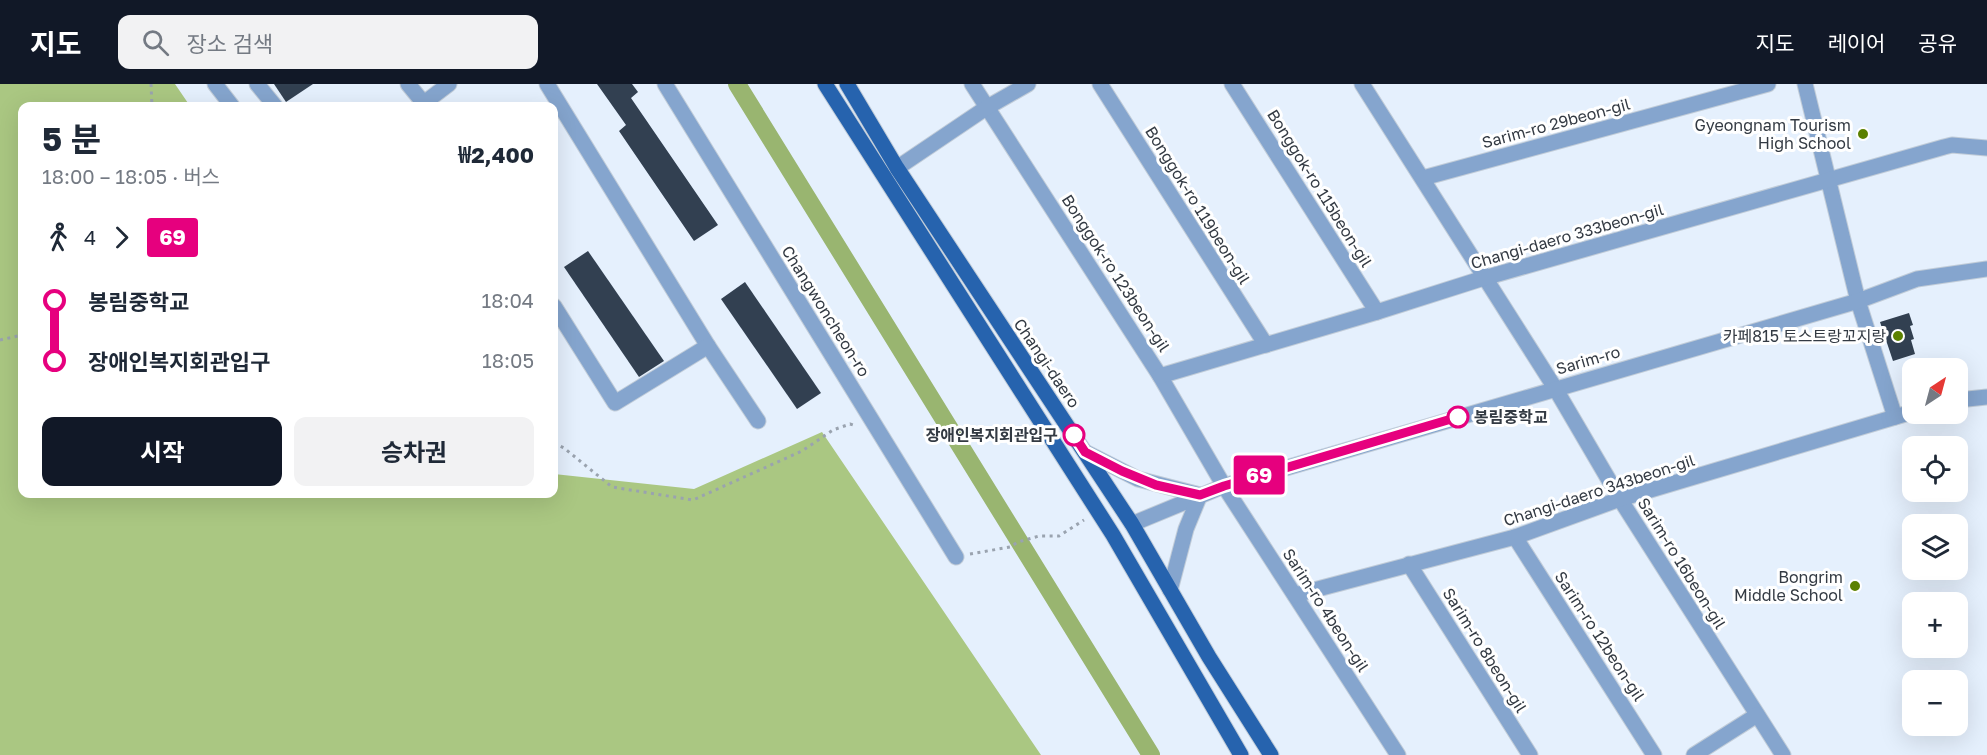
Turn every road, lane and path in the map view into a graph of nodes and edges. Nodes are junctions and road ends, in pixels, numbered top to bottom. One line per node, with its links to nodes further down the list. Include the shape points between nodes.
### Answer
1 (151, 84): 17 (path)
2 (215, 84): 18 (street)
3 (257, 84): 19 (street)
4 (408, 84): 20 (street)
5 (449, 84): 21 (street)
6 (547, 84): 35 (street)
7 (665, 84): 43 (street, Changwoncheon-ro)
8 (825, 84): 58 (main road, via 1103,519)
9 (847, 84): 24 (main road, Changi-daero)
10 (972, 84): 22 (street, Bonggok-ro 123beon-gil)
11 (1028, 84): 22 (street)
12 (1100, 84): 34 (street, Bonggok-ro 119beon-gil)
13 (1233, 84): 31 (street, Bonggok-ro 115beon-gil)
14 (1362, 84): 25 (street, Sarim-ro 16beon-gil)
15 (1768, 84): 25 (street, Sarim-ro 29beon-gil)
16 (1805, 84): 26 (street)
17 (152, 102)
18 (229, 102)
19 (272, 102)
20 (423, 102)
21 (428, 102)
22 (986, 108): 24 (street); 36 (street, Bonggok-ro 123beon-gil)
23 (1987, 148): 26 (street, Changi-daero 333beon-gil, via 1952,145)
24 (897, 168): 45 (main road, Changi-daero)
25 (1424, 178): 28 (street, Sarim-ro 16beon-gil)
26 (1827, 180): 28 (street, Changi-daero 333beon-gil); 29 (street)
27 (1987, 270): 29 (street, Sarim-ro, via 1917,279)
28 (1484, 278): 31 (street, Changi-daero 333beon-gil); 37 (street, Sarim-ro 16beon-gil)
29 (1858, 301): 37 (street, Sarim-ro); 41 (street)
30 (558, 312): 35 (street, via 615,402)
31 (1377, 312): 34 (street, Changi-daero 333beon-gil)
32 (18, 336): 33 (path)
33 (0, 340)
34 (1266, 345): 36 (street, Changi-daero 333beon-gil)
35 (708, 346): 42 (street)
36 (1160, 376): 46 (street, Bonggok-ro 123beon-gil)
37 (1556, 388): 46 (street, Sarim-ro); 48 (street, Sarim-ro 16beon-gil)
38 (1987, 397): 39 (street)
39 (1968, 399)
40 (1902, 415): 41 (street, Changi-daero 343beon-gil)
41 (1895, 417): 48 (street, Changi-daero 343beon-gil)
42 (758, 421)
43 (878, 431): 44 (path, via 850,424 833,430 802,451 693,500 612,487); 53 (street, Changwoncheon-ro)
44 (558, 445)
45 (1085, 452): 47 (street, via 1138,479); 49 (main road, Changi-daero)
46 (1224, 486): 47 (street, Sarim-ro); 56 (street, Sarim-ro 4beon-gil)
47 (1200, 495): 49 (street, Sarim-ro); 55 (street, via 1186,528)
48 (1620, 499): 51 (street, Changi-daero 343beon-gil); 57 (street, Sarim-ro 16beon-gil)
49 (1132, 524): 55 (main road, Changi-daero)
50 (1059, 536): 52 (path, via 1039,536 1010,547)
51 (1515, 537): 54 (street, Changi-daero 343beon-gil); 62 (street, Sarim-ro 12beon-gil)
52 (980, 552)
53 (956, 557)
54 (1409, 564): 56 (street, Changi-daero 343beon-gil); 61 (street, Sarim-ro 8beon-gil)
55 (1170, 590): 59 (main road, Changi-daero)
56 (1296, 595): 60 (street, Sarim-ro 4beon-gil)
57 (1757, 715): 63 (street); 64 (street, Sarim-ro 16beon-gil)
58 (1241, 755)
59 (1271, 755)
60 (1398, 755)
61 (1530, 755)
62 (1654, 755)
63 (1694, 755)
64 (1783, 755)

